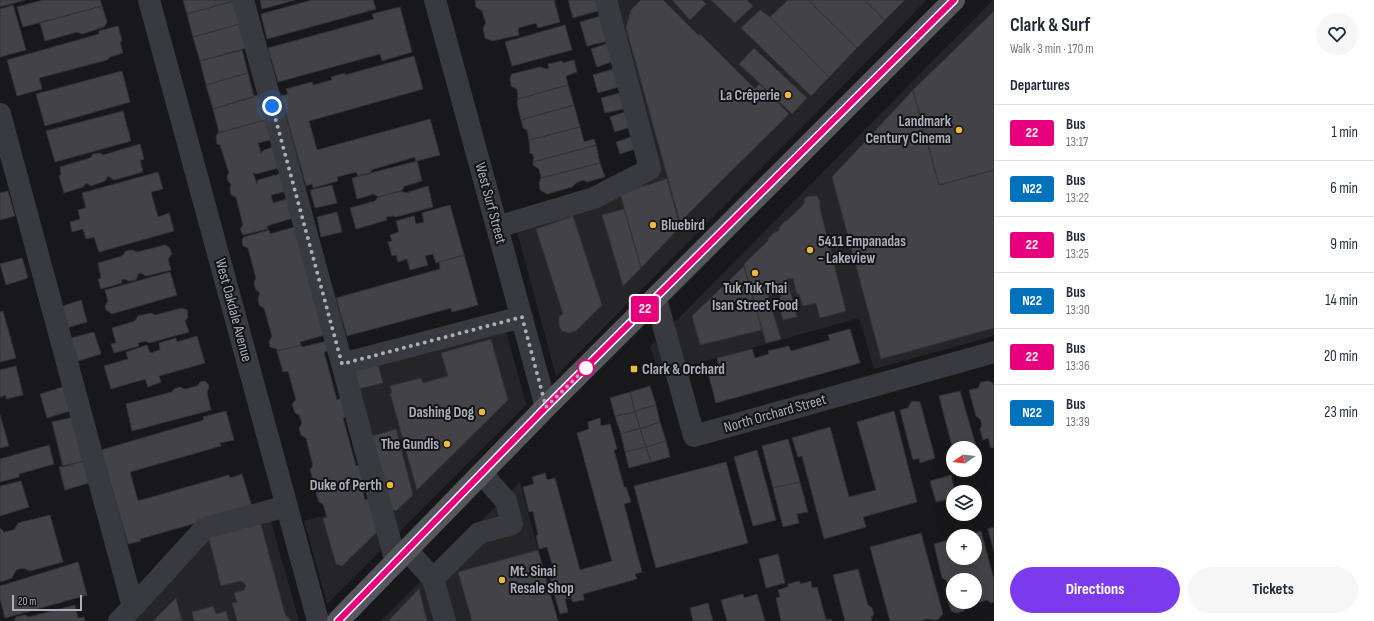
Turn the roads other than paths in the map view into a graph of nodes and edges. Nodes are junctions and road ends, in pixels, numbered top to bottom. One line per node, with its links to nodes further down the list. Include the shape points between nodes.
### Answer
1 (149, 0): 14 (street, West Oakdale Avenue)
2 (243, 0): 11 (street)
3 (435, 0): 7 (street, West Surf Street)
4 (606, 0): 7 (street, via 650,169 594,198)
5 (954, 0): 8 (main road)
6 (0, 114): 17 (street)
7 (497, 226): 9 (street, West Surf Street)
8 (656, 299): 10 (street, North Orchard Street, via 694,436); 12 (main road)
9 (522, 317): 11 (street); 12 (street, West Surf Street)
10 (994, 352)
11 (342, 364): 15 (street)
12 (546, 407): 13 (main road)
13 (482, 474): 15 (main road); 16 (street, via 506,501 512,524 479,533)
14 (287, 506): 17 (street, via 204,528); 18 (street, West Oakdale Avenue)
15 (402, 556): 16 (street); 19 (main road)
16 (433, 579): 20 (street)
17 (126, 614)
18 (318, 621)
19 (338, 621)
20 (445, 621)

